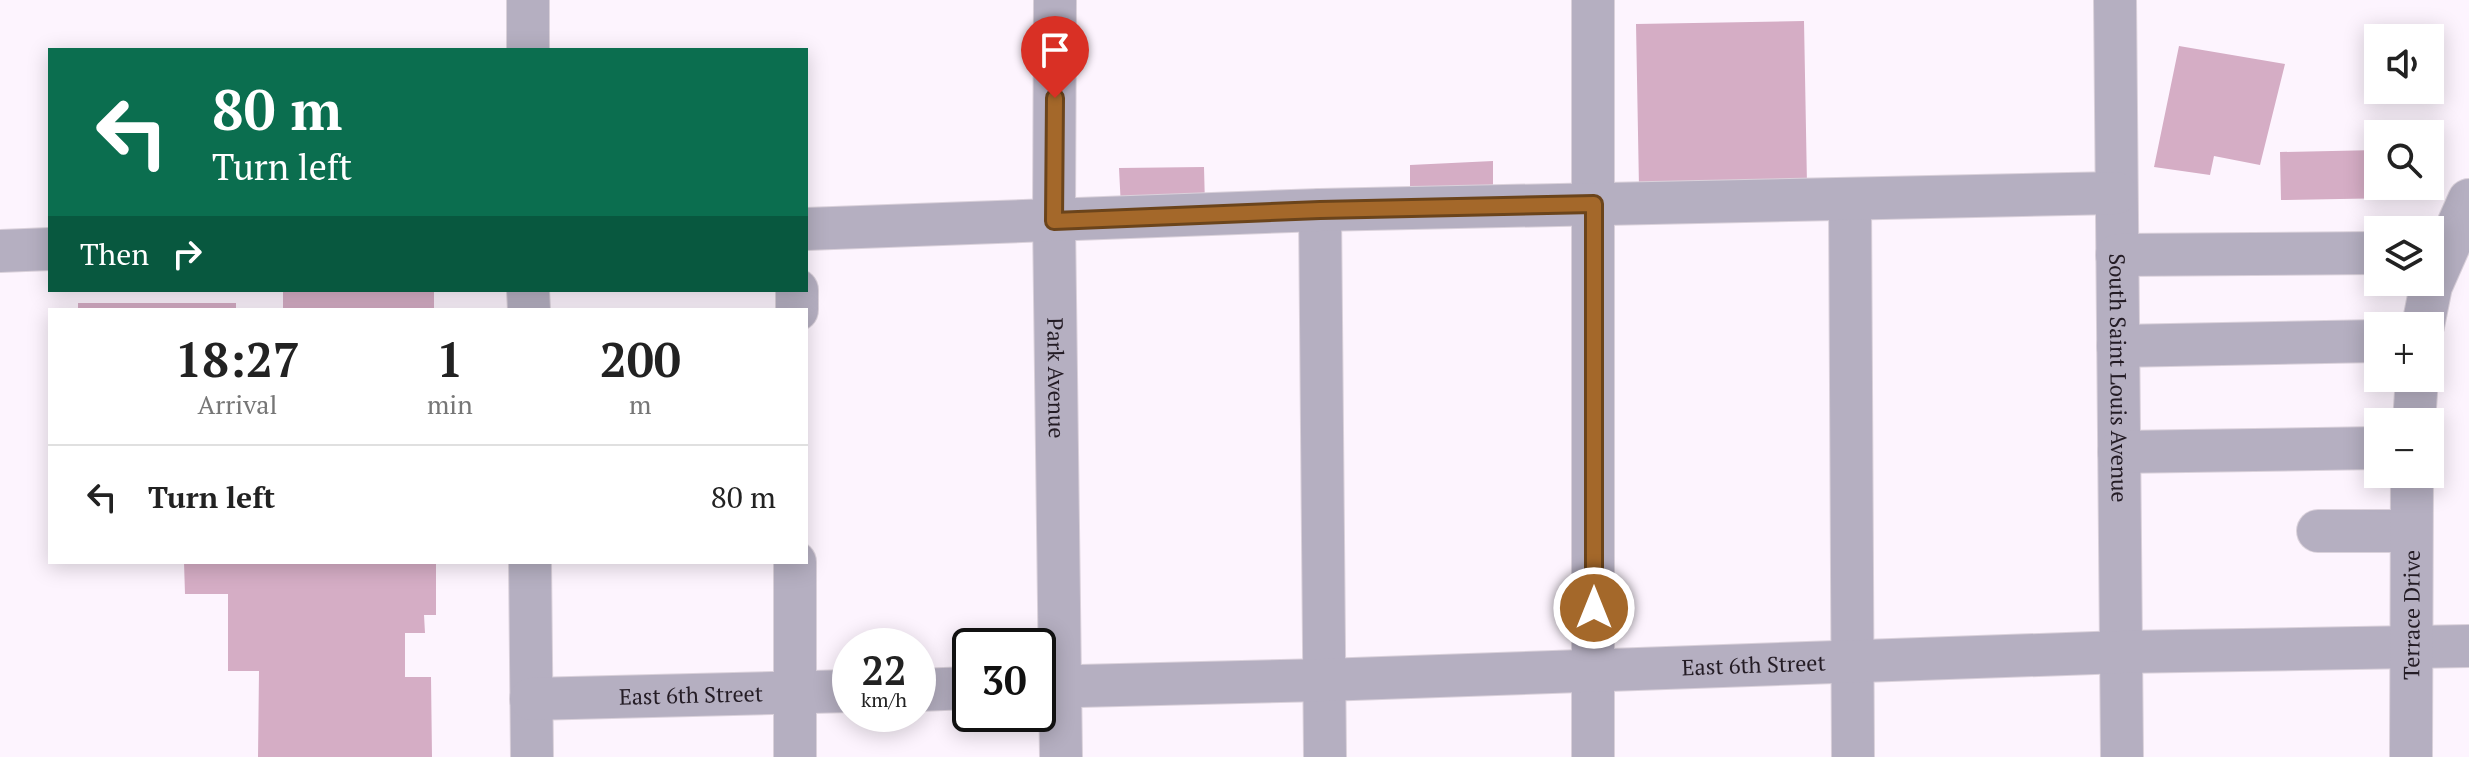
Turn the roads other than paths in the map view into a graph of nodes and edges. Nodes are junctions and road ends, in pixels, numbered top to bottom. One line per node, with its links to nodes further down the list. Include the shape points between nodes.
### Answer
1 (528, 0): 5 (street)
2 (1055, 0): 11 (street, Park Avenue)
3 (1593, 0): 9 (street)
4 (2115, 0): 6 (street, South Saint Louis Avenue)
5 (528, 48)
6 (2116, 193): 7 (street); 17 (street, South Saint Louis Avenue)
7 (1850, 200): 9 (street); 31 (street)
8 (2469, 200): 13 (street)
9 (1594, 204): 10 (street); 32 (street)
10 (1320, 210): 11 (street); 33 (street)
11 (1054, 221): 12 (street); 27 (street, Park Avenue)
12 (808, 229)
13 (2444, 241)
14 (48, 249): 15 (street)
15 (0, 251)
16 (2364, 253): 17 (street)
17 (2117, 255): 19 (street, South Saint Louis Avenue)
18 (2364, 341): 19 (street)
19 (2118, 346): 21 (street, South Saint Louis Avenue)
20 (2364, 448): 21 (street)
21 (2119, 452): 30 (street, South Saint Louis Avenue)
22 (2412, 488): 24 (street, Terrace Drive)
23 (2318, 531): 24 (street)
24 (2411, 531): 28 (street, Terrace Drive)
25 (530, 564): 37 (street)
26 (795, 564): 36 (street)
27 (1050, 628)
28 (2411, 646): 29 (street, East 6th Street); 30 (street, East 6th Street); 46 (street, Terrace Drive)
29 (2469, 646)
30 (2122, 652): 31 (street, East 6th Street); 45 (street, South Saint Louis Avenue)
31 (1852, 662): 32 (street, East 6th Street); 44 (street)
32 (1593, 670): 33 (street, East 6th Street); 43 (street)
33 (1324, 680): 34 (street, East 6th Street); 42 (street)
34 (1056, 686)
35 (832, 692): 36 (street, East 6th Street)
36 (795, 693): 37 (street, East 6th Street); 40 (street)
37 (531, 699): 39 (street)
38 (1056, 727): 41 (street, Park Avenue)
39 (532, 757)
40 (795, 757)
41 (1061, 757)
42 (1325, 757)
43 (1593, 757)
44 (1853, 757)
45 (2122, 757)
46 (2411, 757)

